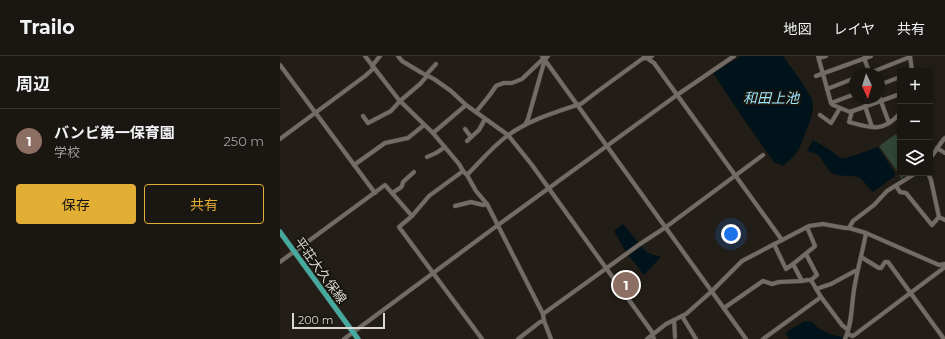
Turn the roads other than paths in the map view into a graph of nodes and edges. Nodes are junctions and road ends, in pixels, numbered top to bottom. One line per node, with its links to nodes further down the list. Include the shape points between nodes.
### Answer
1 (365, 56): 15 (street)
2 (380, 56): 15 (street)
3 (398, 56): 20 (street)
4 (652, 56): 10 (street)
5 (734, 56): 26 (street)
6 (826, 56): 11 (street)
7 (871, 56): 12 (street)
8 (910, 56): 17 (street); 18 (street)
9 (545, 57): 35 (street); 39 (street, via 522,79 496,86); 47 (street)
10 (645, 57): 26 (street, via 654,64); 35 (street)
11 (819, 57): 19 (street)
12 (864, 57): 16 (street); 19 (street)
13 (436, 64): 20 (street)
14 (280, 65): 40 (street)
15 (373, 67): 30 (street); 40 (street, via 366,76)
16 (867, 68)
17 (883, 68)
18 (912, 68)
19 (823, 74): 21 (street); 25 (street)
20 (427, 76): 30 (street); 34 (street, via 451,91)
21 (816, 76)
22 (897, 78): 24 (street)
23 (849, 80): 25 (street)
24 (885, 83)
25 (827, 89): 31 (street)
26 (678, 95): 56 (street); 67 (street)
27 (897, 95): 29 (street)
28 (849, 96): 31 (street)
29 (885, 97)
30 (400, 101): 42 (street, via 391,111 368,123); 46 (street)
31 (831, 103): 37 (street)
32 (869, 104): 36 (street)
33 (882, 104): 45 (street)
34 (466, 105): 39 (street); 50 (street)
35 (577, 105): 47 (street); 56 (street)
36 (865, 106): 38 (street); 48 (street)
37 (840, 108): 38 (street); 41 (street, via 831,123)
38 (852, 111): 48 (street, via 849,122)
39 (476, 112): 44 (street)
40 (316, 113): 53 (street); 63 (street)
41 (820, 115)
42 (363, 116)
43 (897, 116): 45 (street)
44 (485, 119): 51 (street); 52 (street, via 479,130)
45 (889, 123): 48 (street, via 885,126)
46 (424, 124): 50 (street); 63 (street, via 408,138 385,143)
47 (524, 126): 51 (street)
48 (872, 127)
49 (465, 130): 52 (street)
50 (432, 133): 57 (street)
51 (508, 135): 66 (street); 71 (street)
52 (471, 137): 55 (street)
53 (280, 138)
54 (945, 138): 58 (street)
55 (467, 141)
56 (607, 146): 71 (street); 80 (street)
57 (445, 147): 62 (street); 64 (street)
58 (937, 148): 59 (street); 60 (street)
59 (945, 152)
60 (933, 154)
61 (763, 155): 67 (street)
62 (427, 157)
63 (354, 165): 72 (street)
64 (463, 171): 66 (street); 76 (street, via 429,196)
65 (414, 172): 73 (street)
66 (467, 175): 74 (street)
67 (735, 175): 80 (street); 85 (street)
68 (911, 176): 70 (street)
69 (929, 176): 77 (street)
70 (896, 186): 77 (street, via 900,192 906,193 932,225); 82 (street, via 853,221)
71 (548, 189): 79 (street); 93 (street)
72 (375, 192): 73 (street, via 385,185); 87 (street)
73 (392, 193): 76 (street)
74 (487, 204): 75 (street, via 471,202); 79 (street)
75 (455, 206)
76 (412, 216): 95 (street, via 400,227)
77 (940, 217): 78 (street)
78 (945, 220)
79 (498, 225): 95 (street); 103 (street)
80 (666, 227): 93 (street); 99 (street)
81 (807, 227): 82 (street, via 823,224); 85 (street); 88 (street, via 815,246)
82 (849, 228): 84 (street)
83 (280, 232): 87 (main road, 平荘大久保線)
84 (866, 233): 89 (street); 92 (street)
85 (782, 240): 86 (street)
86 (774, 244): 91 (street, via 786,269); 99 (street, via 742,261)
87 (294, 252): 90 (street); 107 (main road, 平荘大久保線)
88 (806, 254): 91 (street); 96 (street, via 817,275)
89 (861, 257): 94 (street); 100 (street, via 878,268 888,262)
90 (280, 262)
91 (793, 264): 97 (street)
92 (945, 266): 100 (street)
93 (606, 269): 103 (street); 109 (street, via 652,332)
94 (857, 271): 98 (street); 108 (street)
95 (433, 273): 107 (street); 114 (street)
96 (811, 280): 97 (street); 98 (street)
97 (802, 281): 102 (street, via 772,284 763,281)
98 (816, 289): 101 (street)
99 (712, 291): 102 (street); 104 (street)
100 (911, 294): 111 (street); 122 (street)
101 (821, 297): 108 (street); 120 (street)
102 (724, 308): 119 (street)
103 (543, 314): 106 (street)
104 (682, 316): 105 (street); 118 (street)
105 (674, 320): 109 (street); 110 (street)
106 (544, 321): 115 (street); 116 (street)
107 (353, 332): 112 (street); 113 (main road, 平荘大久保線)
108 (848, 332): 111 (street); 121 (street)
109 (653, 337): 117 (street)
110 (675, 337)
111 (854, 338)
112 (344, 339)
113 (358, 339)
114 (482, 339)
115 (518, 339)
116 (551, 339)
117 (647, 339)
118 (696, 339)
119 (746, 339)
120 (763, 339)
121 (845, 339)
122 (944, 339)

